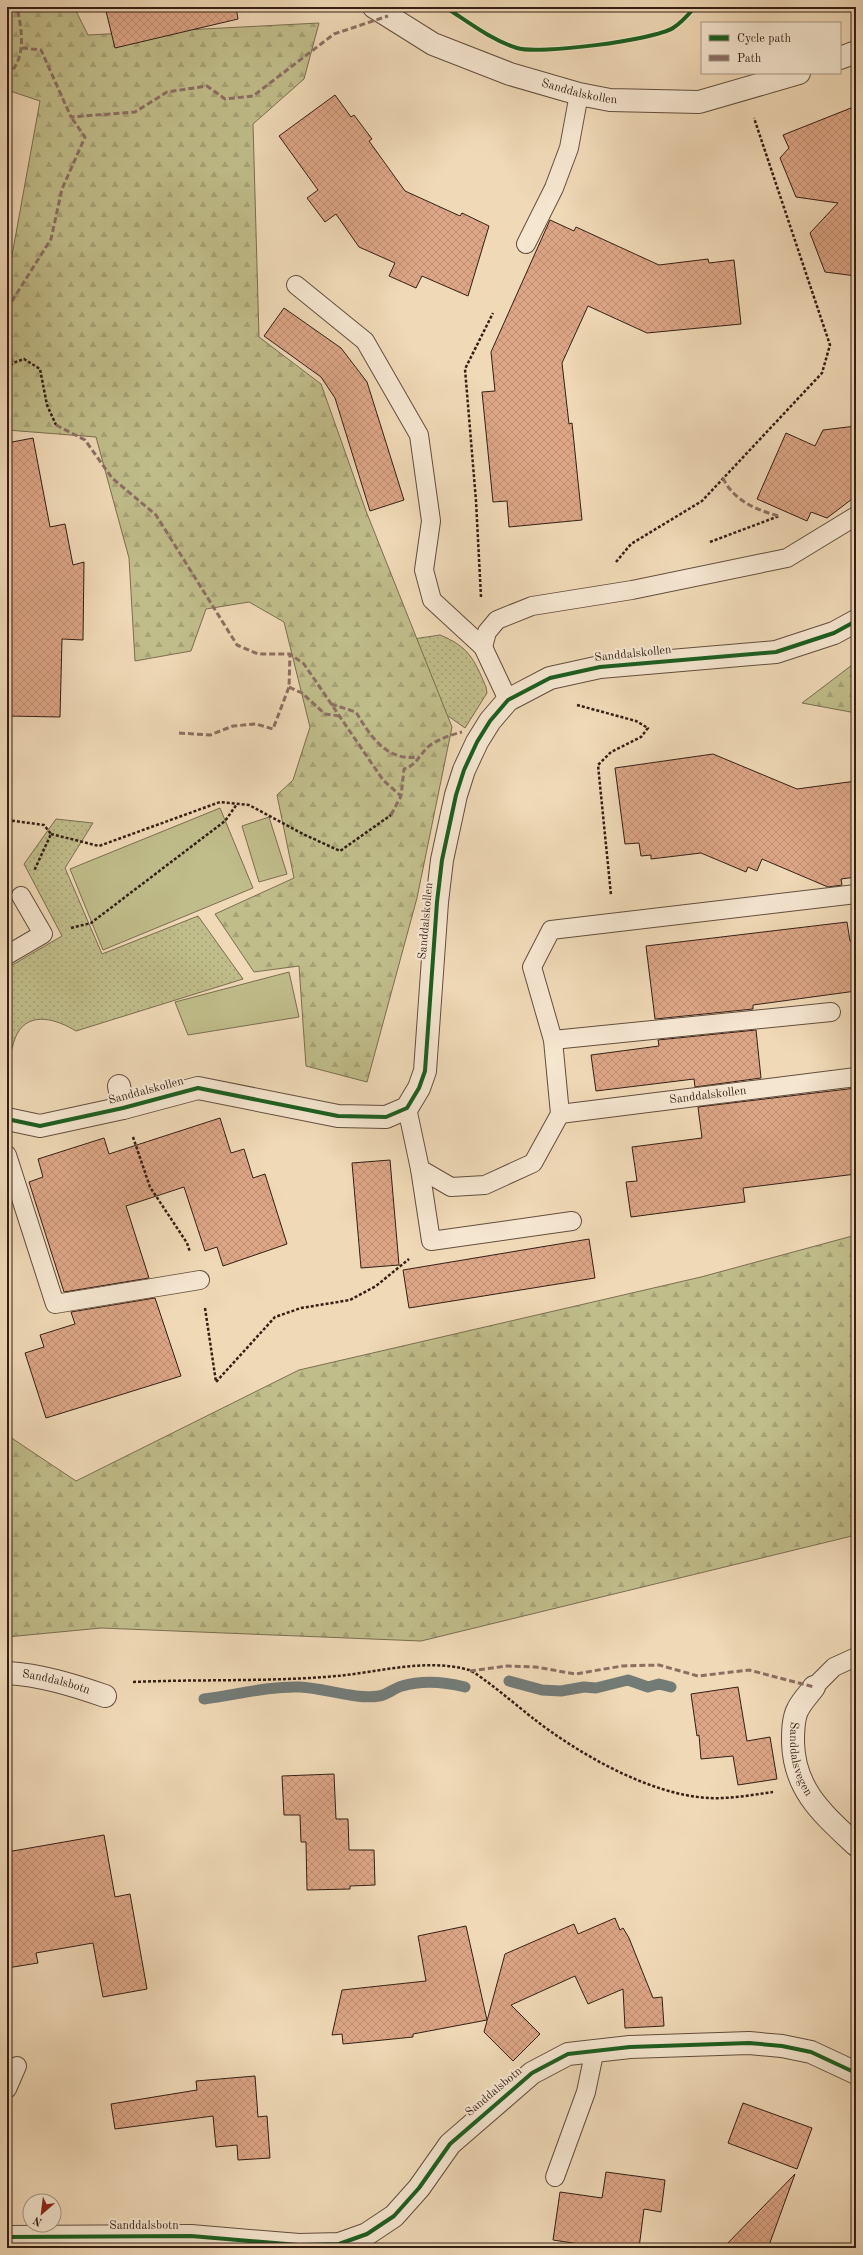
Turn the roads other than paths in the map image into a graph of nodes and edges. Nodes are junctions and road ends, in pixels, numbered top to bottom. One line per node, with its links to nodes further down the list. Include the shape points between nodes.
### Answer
1 (374, 7): 5 (street, Sanddalskollen, via 433,44 510,74)
2 (856, 52): 3 (street)
3 (841, 58)
4 (796, 74): 5 (street, Sanddalskollen, via 699,102 610,100)
5 (579, 94): 6 (lane, via 569,148 554,188)
6 (526, 244)
7 (296, 286): 10 (lane, via 365,341 419,435 431,520 424,570 432,600)
8 (856, 516): 10 (lane, via 787,558 632,590 532,606 497,620 487,632)
9 (856, 621): 11 (street, Sanddalskollen, via 834,633 776,652 600,667 550,678)
10 (483, 647): 11 (lane)
11 (508, 700): 20 (street, Sanddalskollen, via 476,742 456,795 442,860 437,902 424,1071 419,1088)
12 (856, 894): 16 (lane, via 551,930 532,967)
13 (21, 896): 14 (lane, via 43,934)
14 (7, 955)
15 (831, 1012): 16 (lane)
16 (553, 1040): 21 (lane)
17 (856, 1077): 21 (lane, Sanddalskollen)
18 (119, 1086): 19 (street, Sanddalskollen)
19 (123, 1108): 20 (street, Sanddalskollen, via 198,1088 338,1116 386,1117); 22 (street, Sanddalskollen, via 40,1126)
20 (407, 1108): 24 (lane)
21 (560, 1114): 24 (lane, via 533,1163 485,1186 451,1187)
22 (7, 1119)
23 (7, 1155): 26 (lane, via 55,1304)
24 (420, 1169): 25 (lane, via 431,1241)
25 (572, 1221)
26 (200, 1280)
27 (856, 1657): 29 (lane, Sanddalsvegen, via 834,1666)
28 (7, 1673): 30 (street, Sanddalsbotn, via 64,1682)
29 (814, 1686): 31 (street, Sanddalsvegen, via 797,1710 793,1733 794,1761 803,1788 830,1820)
30 (105, 1696)
31 (856, 1845)
32 (595, 2049): 34 (street, Sanddalsbotn, via 685,2043 782,2046 811,2052); 36 (lane, via 586,2092); 38 (street, Sanddalsbotn, via 568,2054 532,2073 450,2144 419,2188 394,2216 367,2234 339,2244)
33 (17, 2066): 35 (lane)
34 (856, 2073)
35 (7, 2089)
36 (555, 2177)
37 (7, 2237): 38 (street, Sanddalsbotn, via 191,2236)
38 (280, 2246)

